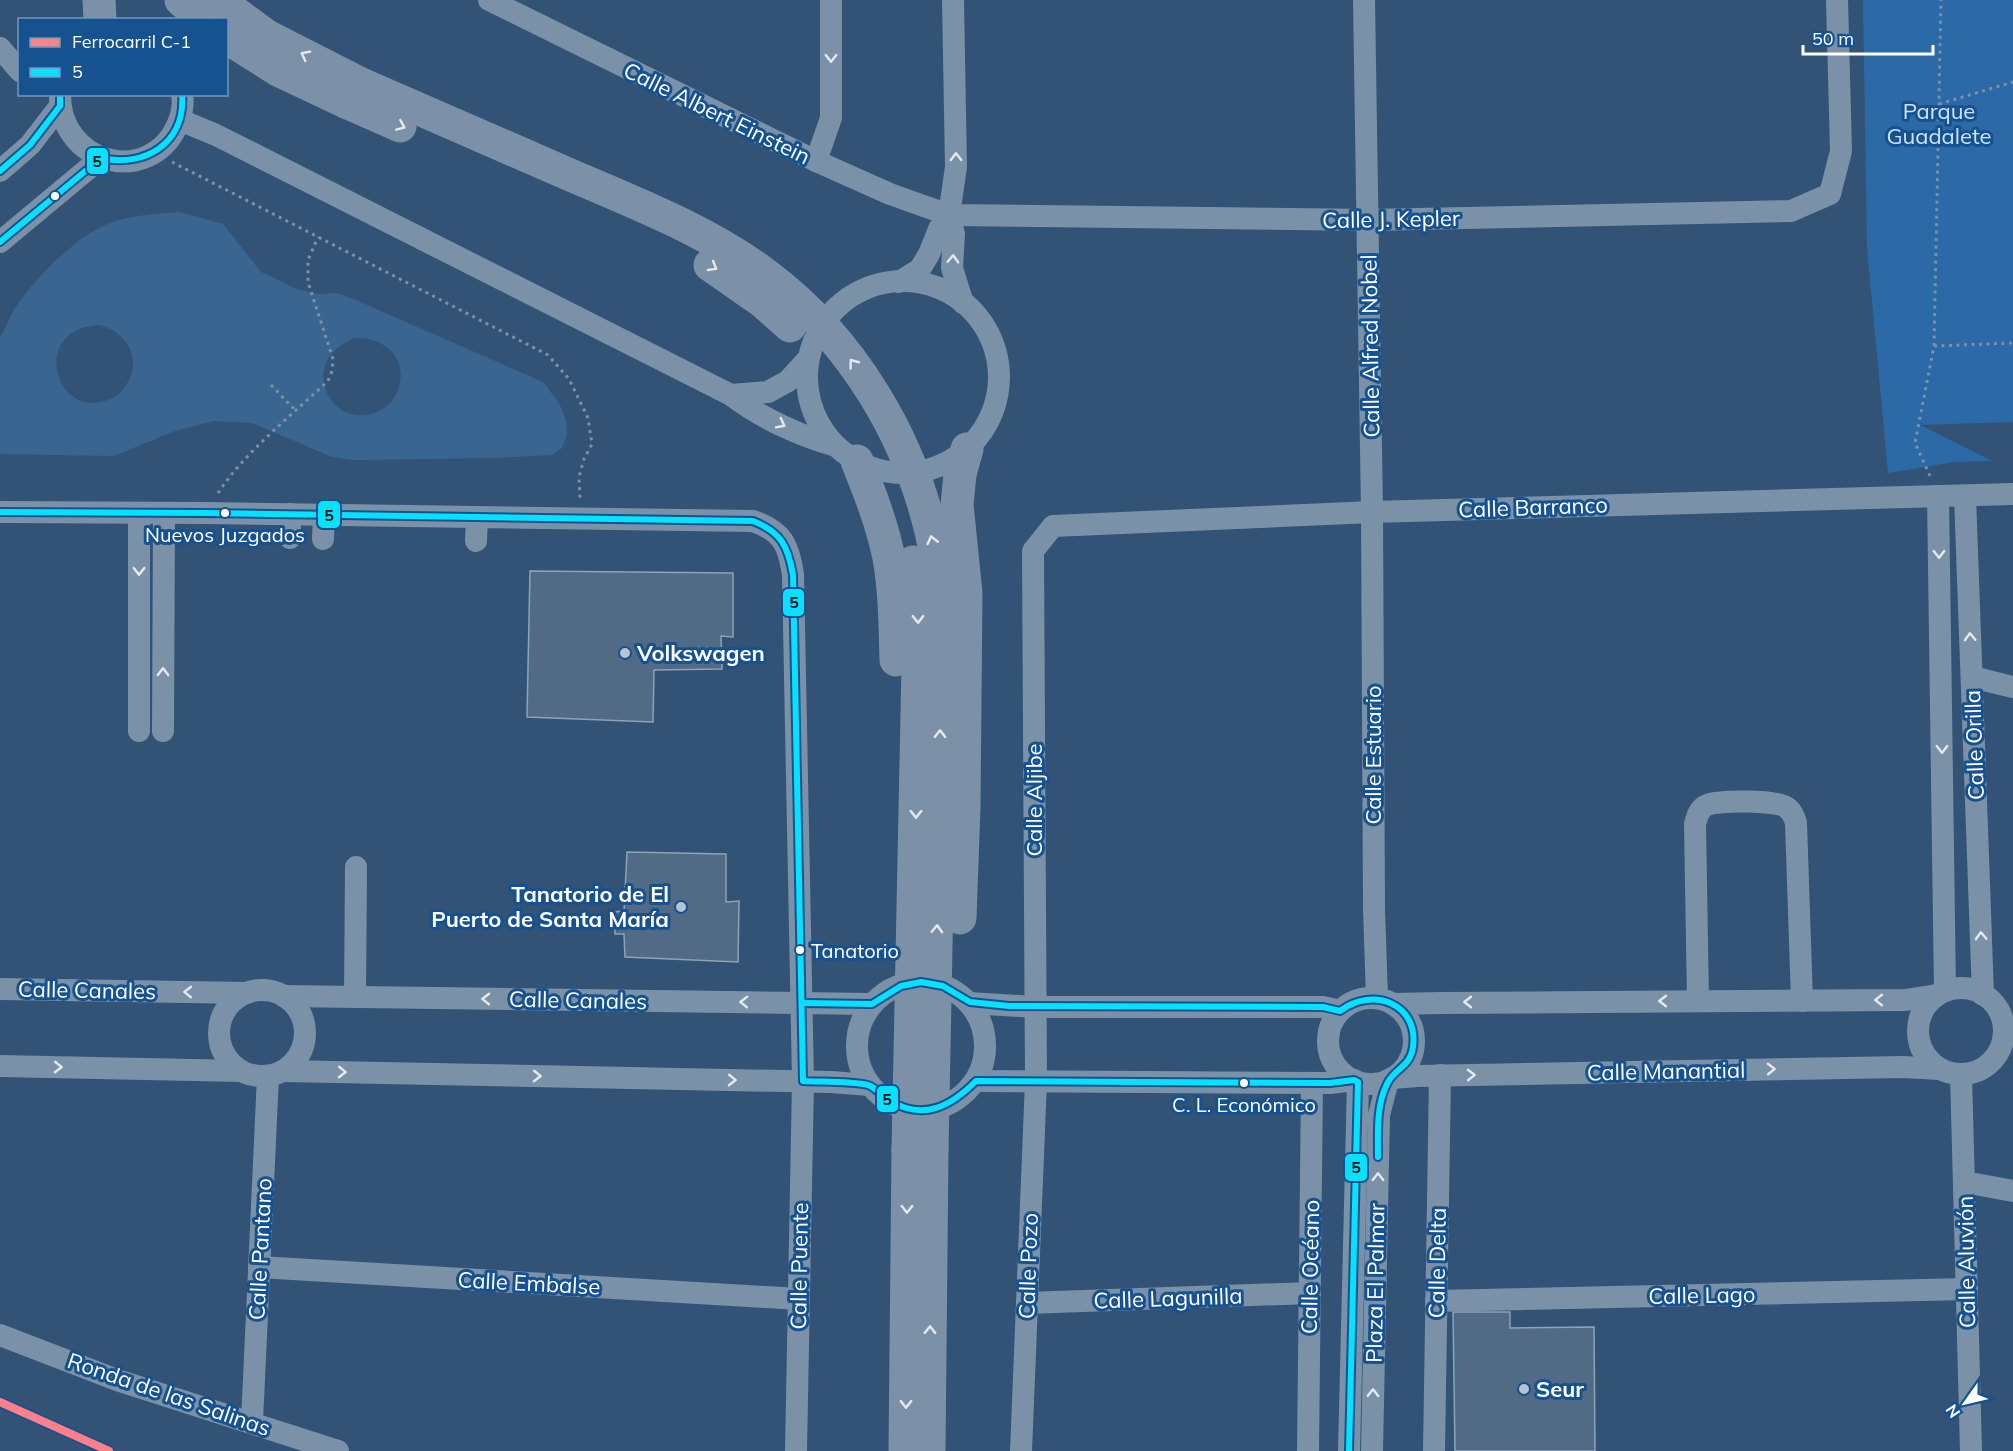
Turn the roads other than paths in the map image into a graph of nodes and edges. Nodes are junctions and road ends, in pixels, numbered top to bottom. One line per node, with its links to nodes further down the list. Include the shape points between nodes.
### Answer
1 (99, 0): 9 (highway)
2 (181, 0): 10 (highway)
3 (218, 0): 14 (highway, one-way to 3)
4 (489, 0): 19 (street, Calle Albert Einstein)
5 (831, 0): 19 (street, one-way to 19, via 831,118)
6 (953, 0): 21 (street, one-way to 6, via 956,166)
7 (1364, 0): 22 (street, Calle Alfred Nobel)
8 (1837, 0): 22 (street, Calle J. Kepler, via 1841,151 1830,194 1791,211)
9 (100, 18)
10 (203, 18)
11 (228, 38): 14 (highway, via 278,70)
12 (0, 48): 13 (street)
13 (18, 69)
14 (352, 93): 64 (highway, bridge, via 712,266 787,322 830,370 863,419 901,507 917,602 914,904)
15 (182, 96): 17 (street)
16 (59, 98): 18 (street, via 73,138); 20 (street, via 30,145)
17 (180, 120): 18 (street, via 170,138 154,153 119,162); 27 (street, via 227,140)
18 (101, 158): 23 (street)
19 (816, 161): 21 (street, Calle Albert Einstein)
20 (0, 171)
21 (949, 215): 22 (street, Calle J. Kepler); 24 (street, via 920,268); 25 (street, one-way to 21, via 952,268 954,234)
22 (1369, 220): 34 (street, Calle Alfred Nobel)
23 (0, 242)
24 (899, 282): 25 (street, via 934,286); 26 (street, via 879,284 854,294 833,311 817,333)
25 (963, 303): 28 (street, via 985,327 999,369 992,412)
26 (808, 359): 27 (street, via 788,381 768,392); 29 (street, via 807,383 821,428)
27 (731, 395): 29 (street, one-way to 29, via 744,405)
28 (967, 449): 29 (street, via 943,465 914,472 885,471); 64 (highway, one-way to 28, bridge, via 948,1036 960,918 966,593 957,505)
29 (847, 454): 64 (highway, via 876,508 889,558 896,660 892,916 897,1012)
30 (2013, 494): 32 (street, Calle Barranco)
31 (1938, 496): 32 (street, Calle Barranco); 34 (street, Calle Barranco); 51 (street, Calle Orilla, one-way to 51)
32 (1965, 496): 44 (street, Calle Orilla, one-way to 32)
33 (0, 512): 35 (street)
34 (1372, 512): 40 (street, Calle Barranco); 55 (street, Calle Estuario, via 1374,909)
35 (140, 513): 36 (street); 46 (street, one-way to 46)
36 (164, 513): 37 (street); 47 (street, one-way to 36)
37 (290, 514): 38 (street); 41 (street)
38 (324, 515): 39 (street); 42 (street)
39 (477, 517): 43 (street); 58 (street, Calle Puente, via 753,521 767,526 786,545 793,574)
40 (1053, 526): 61 (street, Calle Aljibe, via 1033,551)
41 (290, 538)
42 (323, 539)
43 (476, 541)
44 (1972, 677): 45 (street); 52 (street, Calle Orilla, one-way to 44)
45 (2013, 687)
46 (139, 731)
47 (163, 731)
48 (356, 867): 54 (street)
49 (0, 989): 50 (street, Calle Canales, one-way to 49)
50 (247, 993): 53 (street, via 268,991); 66 (street, via 231,1004 220,1029 223,1051)
51 (1941, 993): 52 (street, via 1956,988); 57 (street, one-way to 57, via 1905,1000); 67 (street, via 1923,1010 1918,1040 1927,1058)
52 (1983, 995): 63 (street)
53 (284, 996): 54 (street, Calle Canales); 68 (street, via 298,1009 305,1037 297,1058)
54 (355, 997): 58 (street, Calle Canales, one-way to 54)
55 (1385, 1001): 56 (street, one-way to 55); 62 (street, via 1357,1000); 70 (street, via 1403,1013 1413,1036 1409,1060)
56 (1698, 1001): 57 (street); 57 (street, via 1695,824 1705,805 1759,803 1787,807 1796,823)
57 (1802, 1001)
58 (803, 1003): 60 (street, Calle Canales); 71 (street, Calle Puente)
59 (969, 1003): 60 (street, via 955,991 920,981 885,992); 61 (street); 72 (street, via 985,1032 983,1066)
60 (872, 1004): 76 (street, via 857,1036 861,1070)
61 (1035, 1007): 62 (street, via 1323,1007); 73 (street, Calle Aljibe)
62 (1340, 1011): 74 (street, via 1330,1029 1329,1050 1338,1068)
63 (2008, 1024): 67 (street, via 1996,1056 1982,1069 1966,1074)
64 (920, 1062): 77 (highway, bridge)
65 (0, 1066): 66 (street, one-way to 66)
66 (242, 1071): 68 (street)
67 (1951, 1071): 69 (street, Calle Manantial, one-way to 67, via 1903,1067); 78 (street, Calle Aluvión)
68 (275, 1073): 71 (street, one-way to 71); 80 (street, Calle Pantano)
69 (1440, 1075): 70 (street, Calle Manantial); 84 (street, Calle Delta)
70 (1390, 1079): 74 (street, via 1378,1083); 95 (street, Plaza El Palmar, one-way to 70, via 1379,1115)
71 (803, 1081): 76 (street); 83 (street, Calle Puente)
72 (976, 1081): 73 (street); 76 (street, via 950,1105 915,1111 882,1098)
73 (1036, 1081): 75 (street); 85 (street, Calle Pozo)
74 (1356, 1081): 75 (street); 94 (street, Plaza El Palmar)
75 (1312, 1083): 82 (street, Calle Océano)
76 (870, 1085)
77 (920, 1150): 90 (highway, one-way to 90); 91 (highway, one-way to 77)
78 (1964, 1182): 79 (street); 81 (street, Calle Aluvión)
79 (2013, 1191)
80 (259, 1267): 83 (street, Calle Embalse); 87 (street, Calle Pantano)
81 (1967, 1289): 84 (street, Calle Lago); 97 (street, Calle Aluvión)
82 (1310, 1293): 85 (street, Calle Lagunilla); 93 (street, Calle Océano)
83 (799, 1299): 89 (street, Calle Puente)
84 (1436, 1301): 96 (street, Calle Delta)
85 (1027, 1303): 92 (street, Calle Pozo)
86 (0, 1335): 87 (street, Ronda de las Salinas, via 117,1380)
87 (252, 1422): 88 (street, Ronda de las Salinas)
88 (338, 1451)
89 (796, 1451)
90 (905, 1451)
91 (929, 1451)
92 (1021, 1451)
93 (1308, 1451)
94 (1349, 1451)
95 (1372, 1451)
96 (1434, 1451)
97 (1971, 1451)

